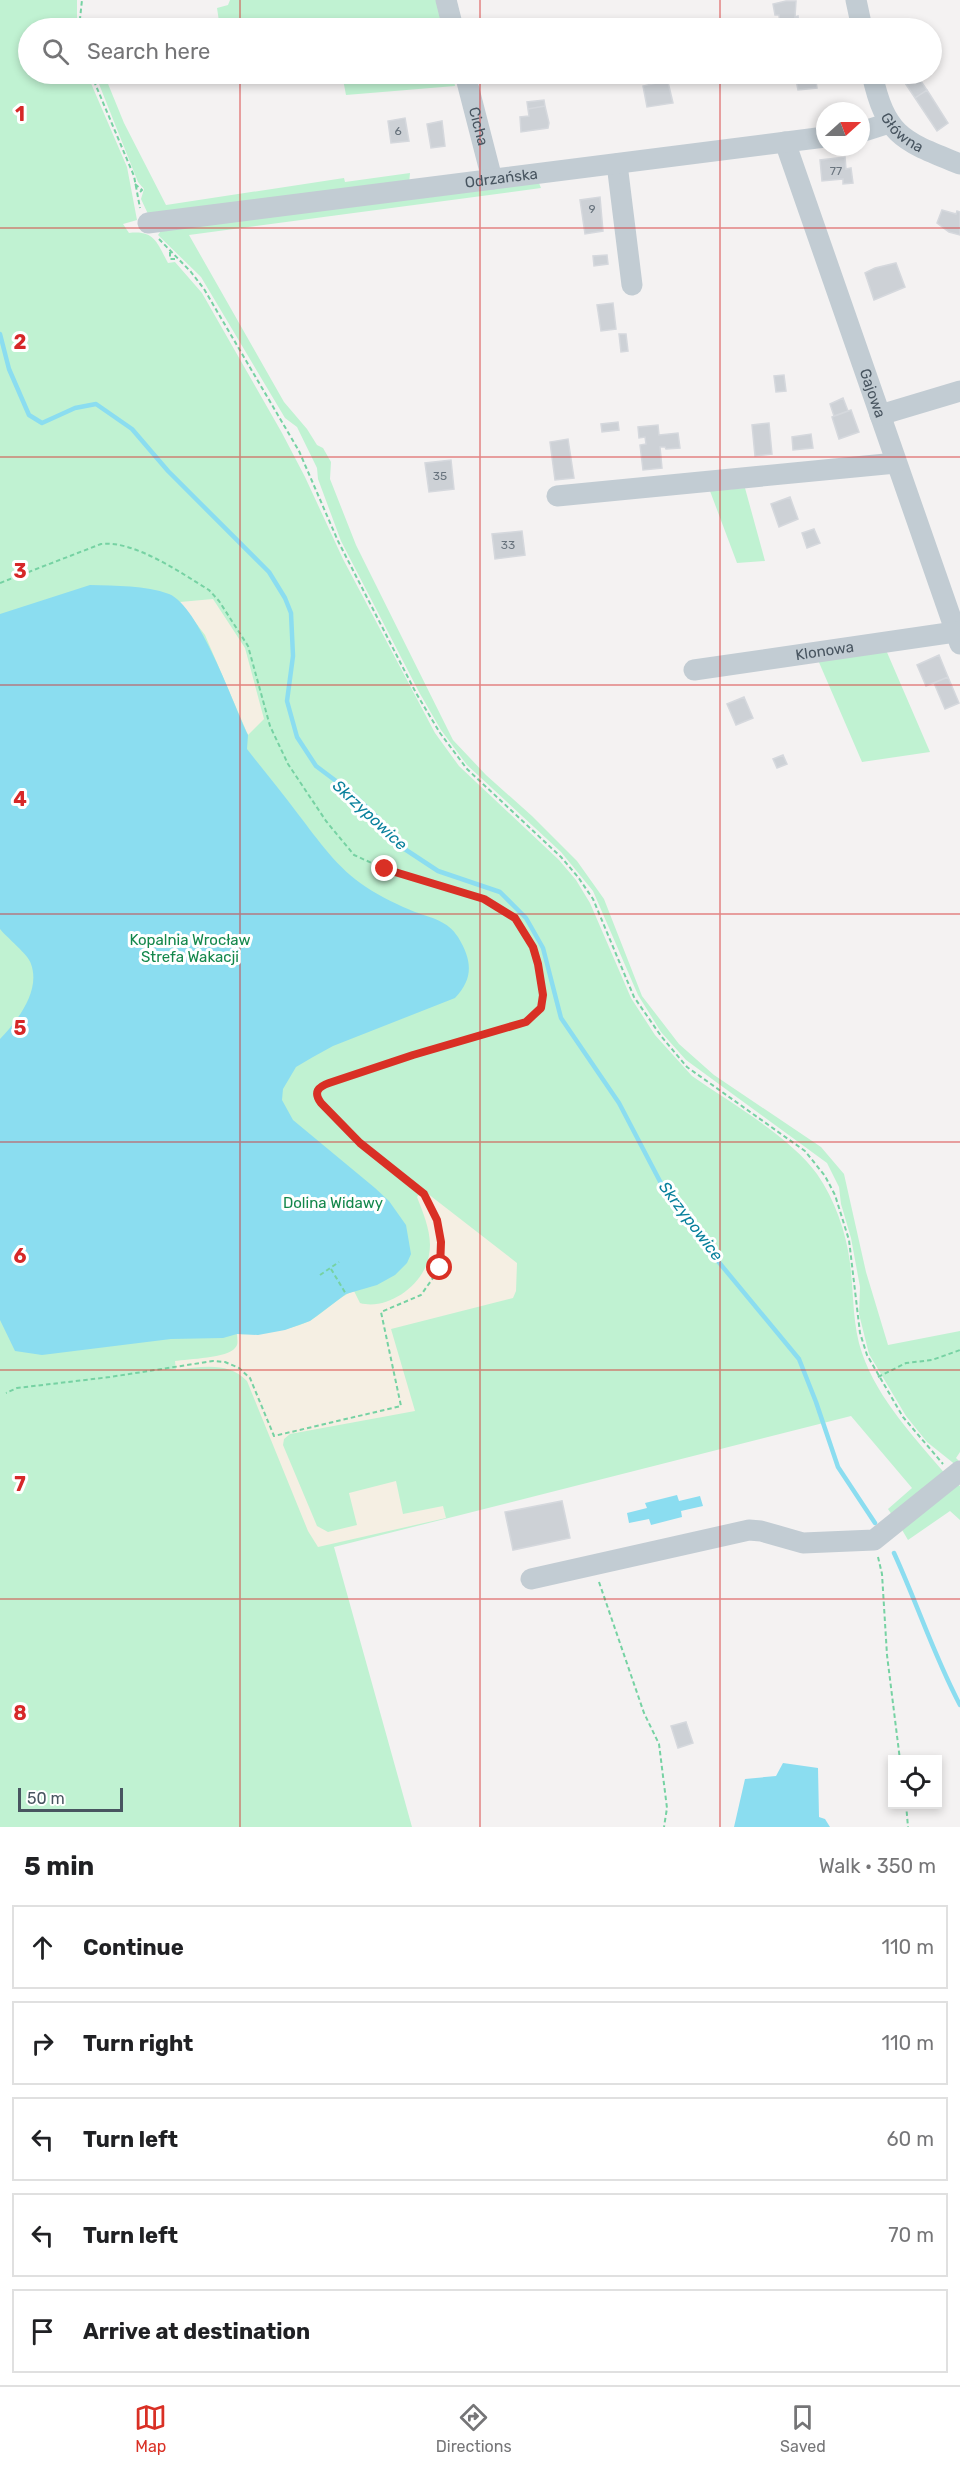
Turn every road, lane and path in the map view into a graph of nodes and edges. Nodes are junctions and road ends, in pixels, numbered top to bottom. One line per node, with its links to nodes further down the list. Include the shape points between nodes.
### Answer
1 (82, 0): 4 (path)
2 (446, 0): 5 (street)
3 (856, 0): 6 (street)
4 (80, 18)
5 (450, 18)
6 (860, 18)
7 (95, 84): 17 (path)
8 (468, 84): 16 (street, Cicha)
9 (875, 84): 10 (street, Główna)
10 (889, 123): 11 (street); 15 (street, Główna, via 915,146)
11 (870, 129)
12 (816, 138): 13 (street, Odrzańska)
13 (785, 142): 14 (street, Odrzańska); 25 (street, Gajowa)
14 (617, 164): 16 (street, Odrzańska); 23 (street)
15 (960, 164)
16 (492, 179): 19 (street, Odrzańska, via 176,220)
17 (135, 184): 18 (path); 18 (path, via 142,189)
18 (137, 195): 19 (path)
19 (144, 215)
20 (163, 244): 21 (path)
21 (170, 252): 22 (path); 22 (path, via 170,259)
22 (178, 259): 36 (path, via 204,289 299,451 338,541 440,733 467,769 578,877 593,899 633,997 660,1036 687,1067 805,1151 825,1176 849,1240 860,1333)
23 (632, 285)
24 (960, 391): 25 (street)
25 (880, 415): 26 (street, Gajowa)
26 (896, 463): 27 (street); 29 (street, Gajowa)
27 (557, 496)
28 (0, 582): 37 (path, via 110,543 126,546 209,590 248,646 270,726 288,764 354,855 385,869 484,899 515,918 533,947 543,995 541,1008 526,1022 361,1072 320,1086 316,1092 321,1103 352,1135 424,1194 437,1220 440,1268 421,1295 381,1312 400,1406 274,1436 250,1378 239,1368 213,1361 17,1388)
29 (957, 638): 30 (street, Klonowa)
30 (694, 670)
31 (339, 1263): 32 (path)
32 (331, 1269): 33 (path); 34 (path)
33 (320, 1275)
34 (346, 1294)
35 (960, 1350): 36 (path, via 932,1360 906,1363)
36 (878, 1377): 38 (path, via 926,1446)
37 (6, 1393)
38 (958, 1474): 39 (street)
39 (874, 1540): 40 (street, via 803,1543 749,1530); 42 (path, via 882,1574)
40 (594, 1565): 41 (street); 44 (path, via 659,1744 666,1808)
41 (531, 1579)
42 (899, 1755)
43 (906, 1809): 45 (path)
44 (664, 1827)
45 (908, 1827)

